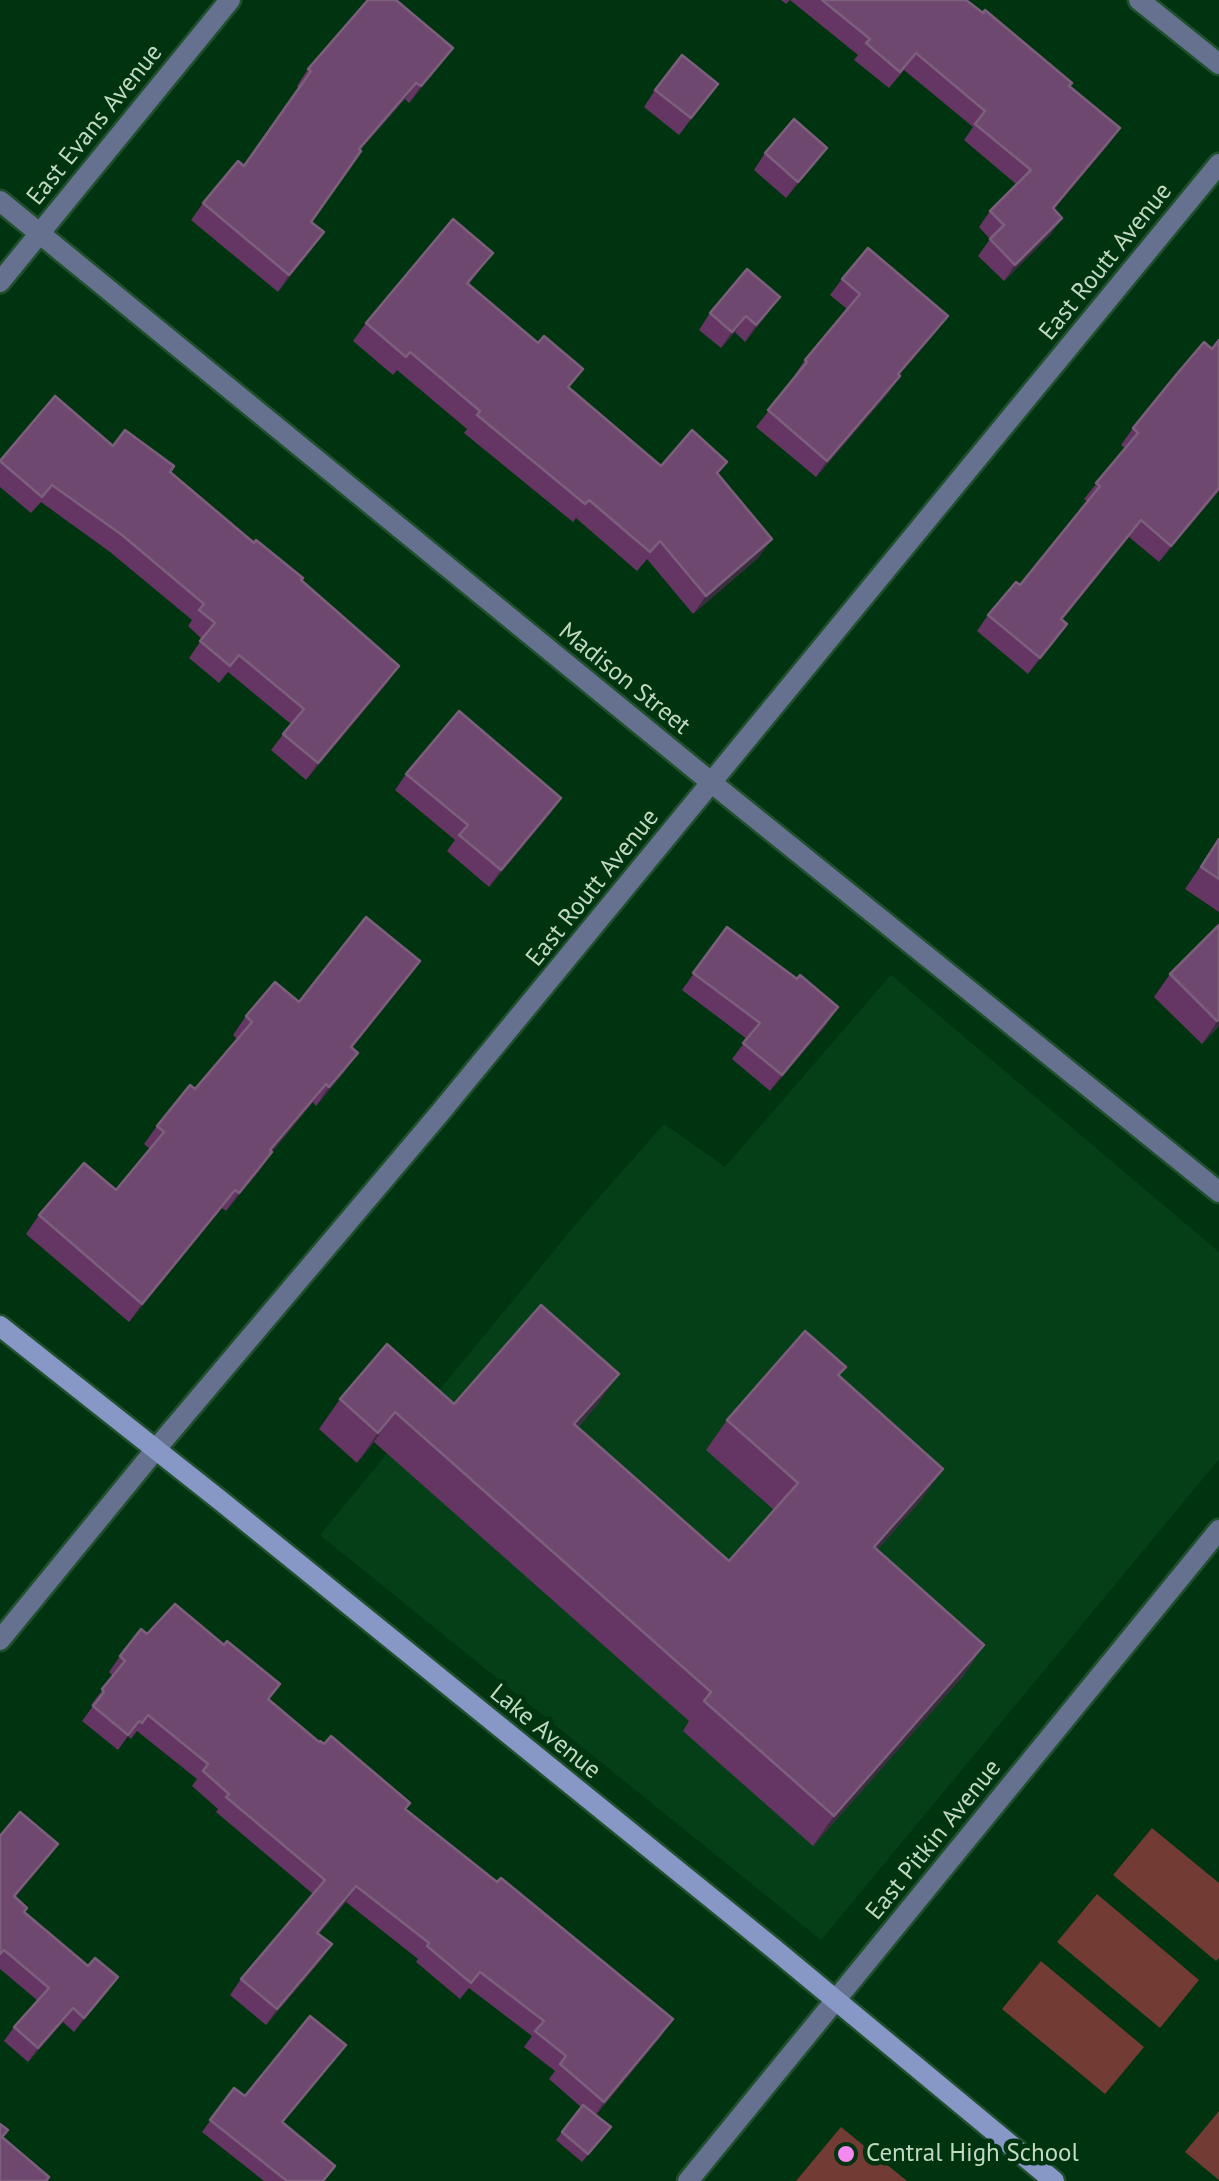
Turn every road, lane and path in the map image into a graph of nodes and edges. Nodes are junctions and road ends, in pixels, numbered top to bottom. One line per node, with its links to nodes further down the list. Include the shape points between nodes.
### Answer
1 (230, 0): 6 (street, East Evans Avenue)
2 (1139, 0): 3 (street)
3 (1219, 64)
4 (1219, 164): 8 (street, East Routt Avenue)
5 (0, 201): 6 (street, Madison Street)
6 (39, 234): 7 (street, East Evans Avenue); 8 (street, Madison Street)
7 (0, 282)
8 (712, 783): 9 (street, Madison Street); 11 (street, East Routt Avenue)
9 (1219, 1192)
10 (0, 1326): 11 (street, Lake Avenue)
11 (156, 1449): 13 (street, East Routt Avenue); 14 (street, Lake Avenue)
12 (1219, 1530): 14 (street, East Pitkin Avenue)
13 (0, 1640)
14 (836, 1999): 15 (street, East Pitkin Avenue); 16 (street, Lake Avenue)
15 (688, 2181)
16 (1054, 2181)

